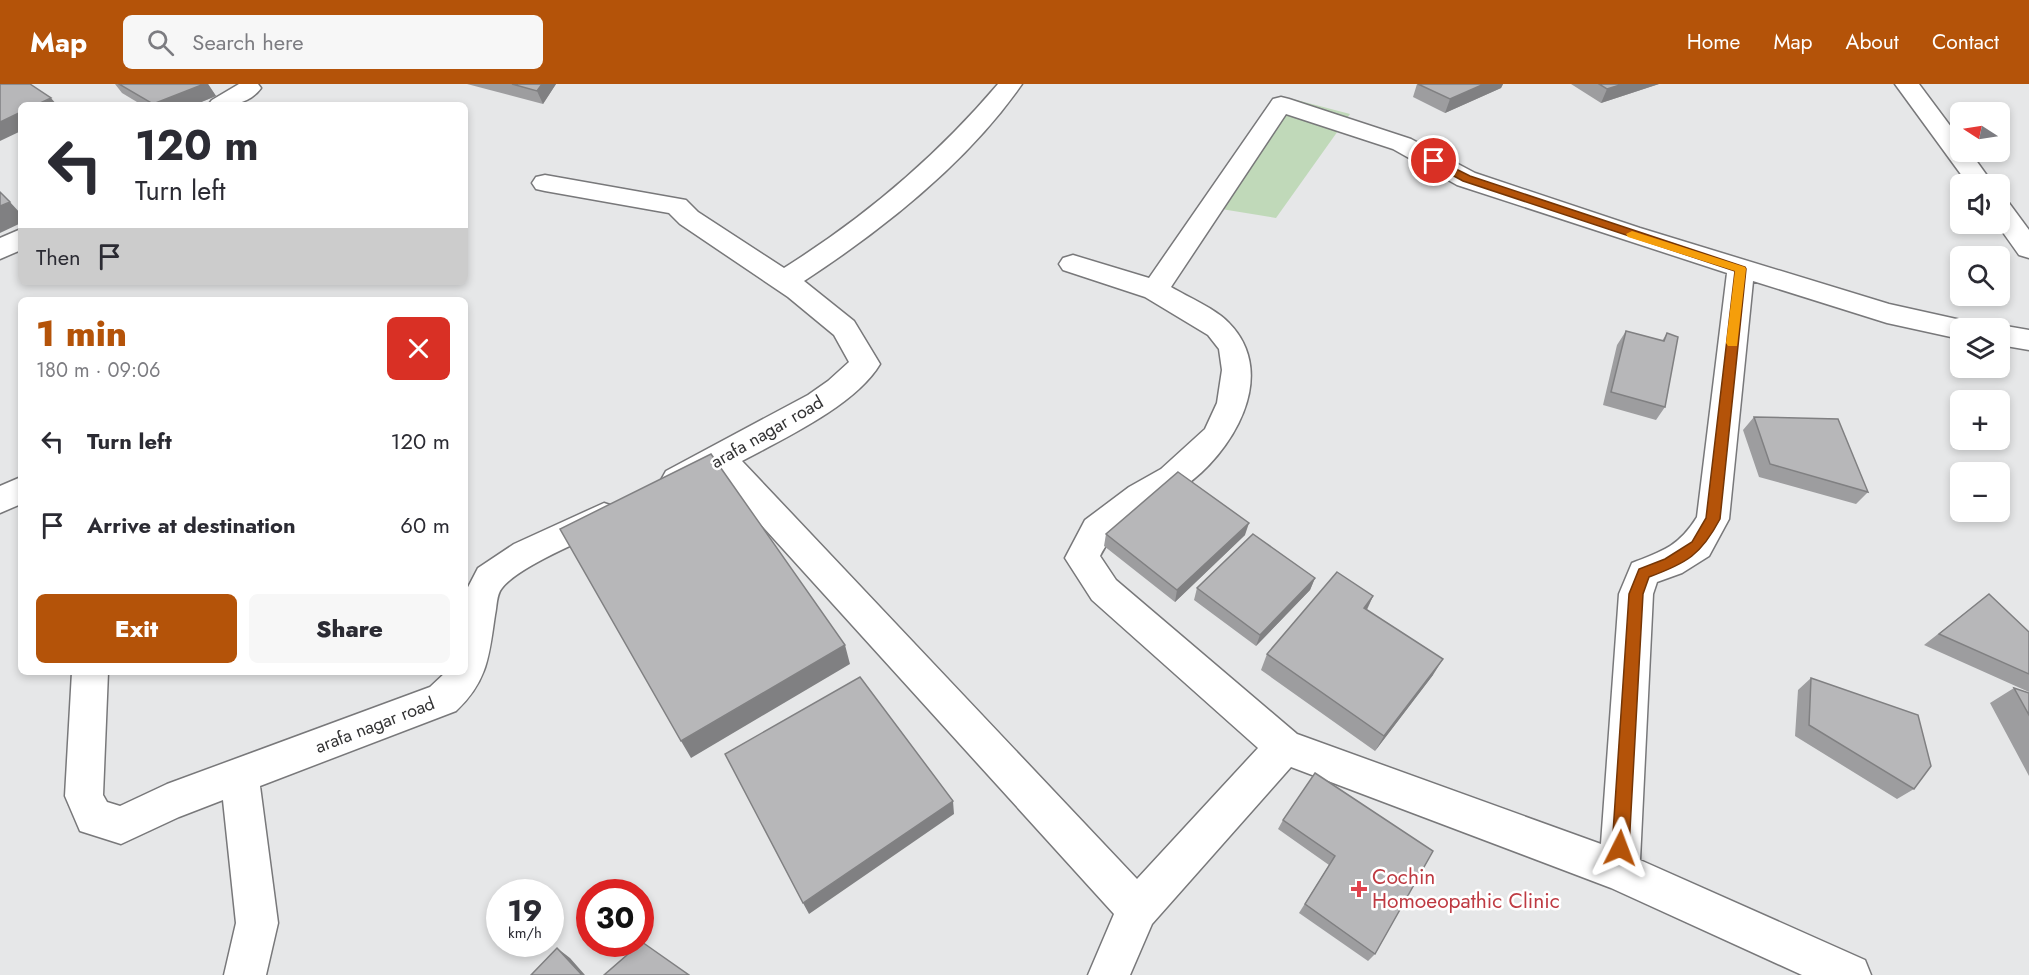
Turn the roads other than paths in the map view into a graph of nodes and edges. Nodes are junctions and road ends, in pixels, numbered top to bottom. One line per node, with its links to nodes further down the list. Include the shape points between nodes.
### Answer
1 (1011, 84): 13 (street, via 983,117 901,196 853,235)
2 (1907, 84): 5 (street)
3 (249, 88): 4 (street)
4 (225, 102)
5 (1974, 174)
6 (545, 183): 13 (street, arafa nagar road, via 677,206)
7 (2010, 223): 9 (street)
8 (18, 240): 10 (street)
9 (2029, 249)
10 (0, 250)
11 (1073, 264): 14 (street)
12 (1741, 269): 14 (street, via 1466,179 1402,144 1281,104); 15 (street, via 1887,313); 26 (street, via 1713,519 1697,546 1644,573 1636,594)
13 (783, 281): 18 (street, arafa nagar road, via 844,328 865,364 853,379 824,400)
14 (1155, 290): 24 (street, via 1218,328 1233,347 1237,370 1232,403 1217,436 1172,478 1140,496 1097,529 1082,558 1104,590)
15 (1950, 327)
16 (2010, 337): 17 (street)
17 (2029, 340)
18 (721, 460): 21 (street, arafa nagar road, via 640,497 509,564 490,578 480,598 473,662); 27 (street)
19 (18, 491): 20 (street)
20 (0, 500)
21 (468, 671)
22 (90, 675): 25 (street, arafa nagar road, via 84,796 94,818 121,825)
23 (466, 675): 25 (street, arafa nagar road, via 459,687 443,699)
24 (1284, 747): 26 (street); 27 (street)
25 (239, 776): 28 (street, via 257,923)
26 (1619, 871): 30 (street)
27 (1137, 909): 29 (street)
28 (245, 975)
29 (1109, 975)
30 (1850, 975)

